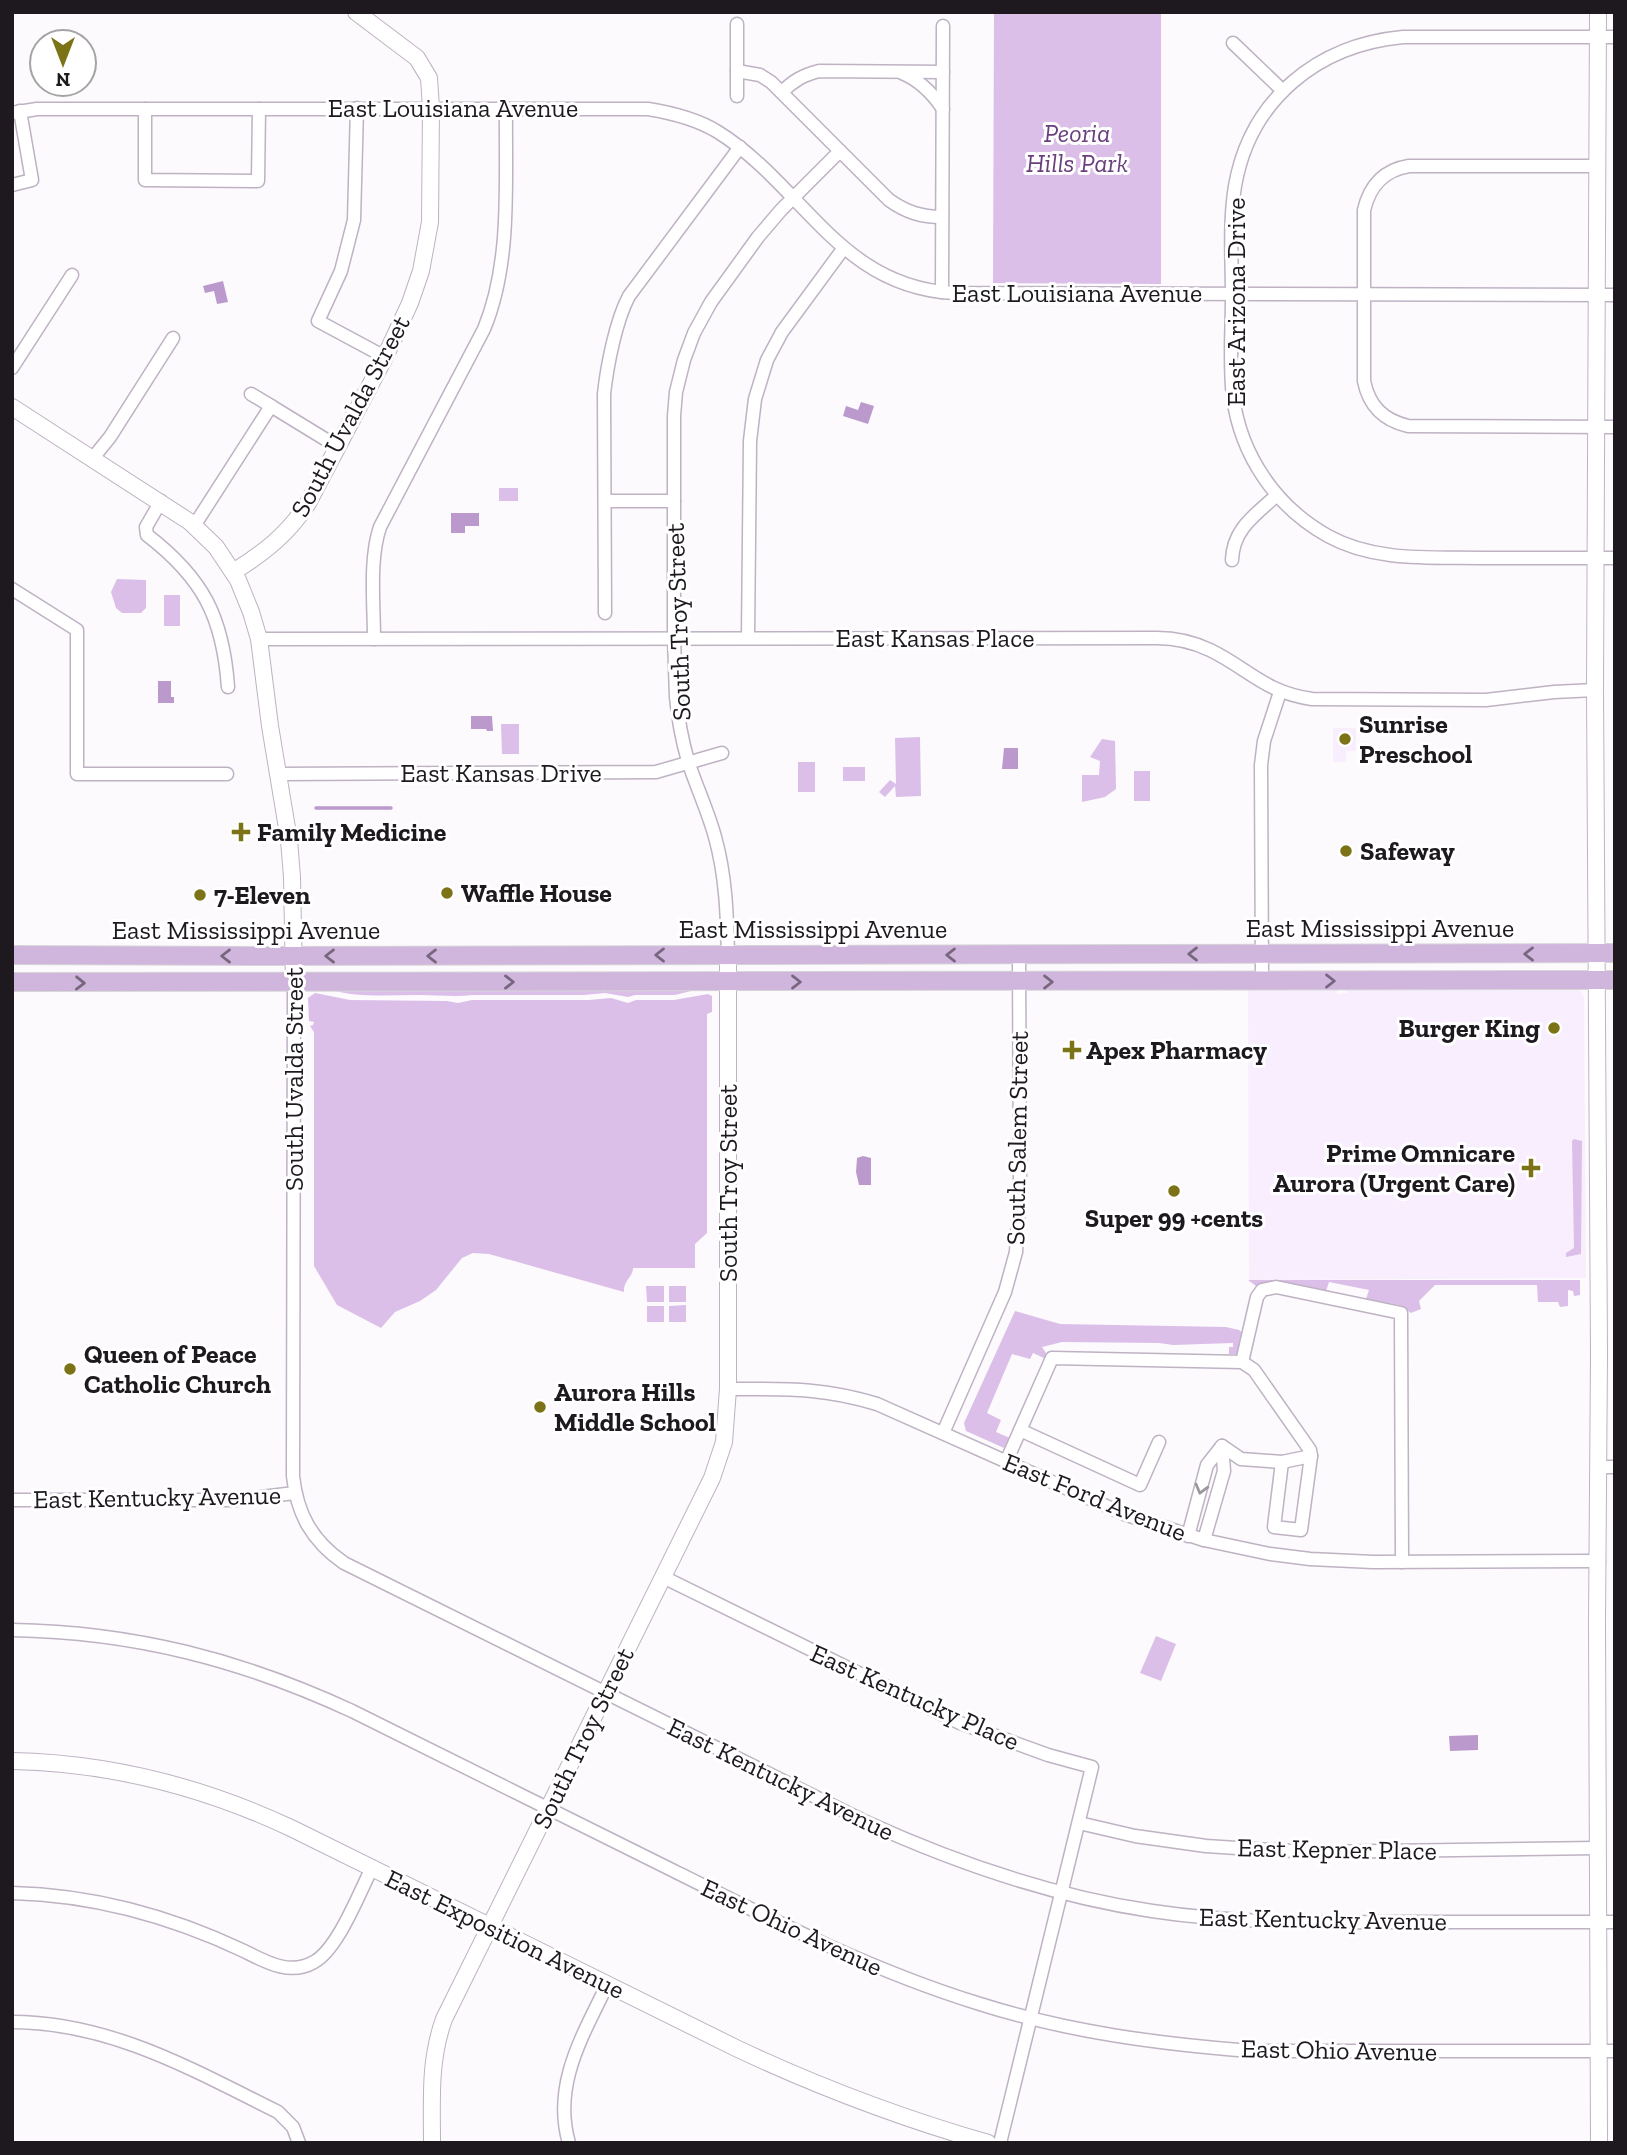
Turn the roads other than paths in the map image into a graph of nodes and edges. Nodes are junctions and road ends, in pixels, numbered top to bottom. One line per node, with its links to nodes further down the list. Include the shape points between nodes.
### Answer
1 (356, 12): 15 (street, South Uvalda Street, via 420,62 429,78)
2 (1598, 12): 5 (street)
3 (737, 24): 7 (street)
4 (943, 26): 9 (street)
5 (1606, 37): 10 (street, East Arizona Drive, via 1384,38 1323,60); 22 (street)
6 (1233, 43): 10 (street)
7 (737, 71): 11 (street, via 760,75); 12 (street)
8 (899, 72): 9 (street); 11 (street, via 819,71); 18 (street, via 920,83)
9 (943, 72): 18 (street)
10 (1283, 91): 29 (street, East Arizona Drive, via 1260,120 1238,171)
11 (782, 92): 21 (street)
12 (737, 96)
13 (259, 108): 14 (street, East Louisiana Avenue); 17 (street, East Louisiana Avenue); 17 (street, via 258,181 145,180)
14 (357, 108): 15 (street, East Louisiana Avenue); 34 (street, via 354,220 341,271 318,321)
15 (431, 108): 16 (street, East Louisiana Avenue); 34 (street, South Uvalda Street, via 431,206 426,246 413,295)
16 (506, 108): 20 (street, East Louisiana Avenue, via 666,112 701,123); 57 (street, via 505,224 492,308 380,527)
17 (145, 109): 19 (street, East Louisiana Avenue)
18 (943, 110): 25 (street)
19 (16, 112): 23 (street, via 32,180)
20 (740, 147): 24 (street, East Louisiana Avenue); 45 (street, via 623,307 605,387)
21 (840, 151): 24 (street, South Troy Street); 25 (street, via 899,207 926,217)
22 (1598, 166): 30 (street, via 1409,166 1387,173 1372,188 1364,210); 31 (street)
23 (12, 185)
24 (792, 198): 26 (street, East Louisiana Avenue); 46 (street, South Troy Street, via 711,302 689,345 674,416)
25 (942, 217): 28 (street)
26 (843, 249): 28 (street, East Louisiana Avenue, via 906,285); 55 (street, via 782,332 757,391 750,441)
27 (72, 275): 35 (street)
28 (942, 292): 29 (street, East Louisiana Avenue)
29 (1232, 293): 30 (street, East Louisiana Avenue); 43 (street, East Arizona Drive, via 1236,413 1251,458)
30 (1364, 294): 31 (street, East Louisiana Avenue); 39 (street, via 1364,381 1371,403 1388,419 1408,426)
31 (1597, 295): 32 (street, East Louisiana Avenue); 39 (street)
32 (1615, 295)
33 (173, 338): 42 (street)
34 (384, 357): 41 (street, South Uvalda Street)
35 (12, 368)
36 (251, 394): 37 (street)
37 (271, 406): 41 (street); 47 (street)
38 (12, 407): 42 (street)
39 (1596, 427): 40 (street); 48 (street)
40 (1615, 427)
41 (338, 447): 51 (street, South Uvalda Street, via 294,523 268,549)
42 (93, 458): 44 (street)
43 (1277, 495): 48 (street, East Arizona Drive, via 1330,537 1384,555); 50 (street, via 1238,534)
44 (161, 501): 47 (street); 58 (street, via 145,532 188,573 209,606 221,640)
45 (606, 501): 46 (street); 53 (street)
46 (674, 502): 54 (street, South Troy Street)
47 (194, 526): 51 (street)
48 (1596, 558): 49 (street, East Arizona Drive); 59 (street)
49 (1615, 558)
50 (1232, 560)
51 (233, 572): 56 (street, South Uvalda Street)
52 (12, 589): 63 (street, via 77,630 77,774)
53 (605, 613)
54 (674, 638): 55 (street, East Kansas Place); 57 (street, East Kansas Place); 62 (street, South Troy Street, via 677,710)
55 (748, 638): 60 (street, East Kansas Place, via 1170,638 1207,648)
56 (259, 639): 57 (street, East Kansas Place); 64 (street, South Uvalda Street)
57 (374, 639)
58 (228, 687)
59 (1595, 690): 60 (street, East Kansas Place, via 1486,700 1325,699); 66 (street)
60 (1280, 692): 65 (street, via 1261,765)
61 (722, 753): 62 (street, East Kansas Drive)
62 (689, 764): 64 (street, East Kansas Drive, via 656,772); 68 (street, South Troy Street, via 719,852)
63 (227, 774)
64 (278, 774): 70 (street, South Uvalda Street, via 292,863)
65 (1262, 954): 66 (main road, East Mississippi Avenue, one-way to 65); 69 (main road, East Mississippi Avenue, one-way to 69); 72 (street)
66 (1606, 954): 71 (street)
67 (12, 955): 70 (main road, East Mississippi Avenue, one-way to 67)
68 (728, 955): 69 (main road, East Mississippi Avenue, one-way to 68); 70 (main road, East Mississippi Avenue, one-way to 70); 74 (street, South Troy Street)
69 (1019, 955): 75 (street, South Salem Street)
70 (294, 956): 76 (street, South Uvalda Street)
71 (1606, 980): 72 (main road, East Mississippi Avenue, one-way to 71); 86 (street)
72 (1262, 981): 75 (main road, East Mississippi Avenue, one-way to 72)
73 (12, 982): 76 (main road, East Mississippi Avenue, one-way to 76)
74 (728, 982): 75 (main road, East Mississippi Avenue, one-way to 75); 76 (main road, East Mississippi Avenue, one-way to 74); 78 (street, South Troy Street)
75 (1020, 982): 80 (street, South Salem Street, via 1016,1252 1005,1292)
76 (294, 983): 87 (street, South Uvalda Street)
77 (1242, 1362): 79 (street, via 1052,1358); 83 (street, via 1254,1370); 92 (street, via 1262,1290 1276,1287 1401,1313)
78 (728, 1390): 80 (street, East Ford Avenue, via 829,1391 877,1404); 93 (street, South Troy Street, via 726,1429 717,1465)
79 (1020, 1430): 81 (street, via 1140,1485); 84 (street)
80 (943, 1433): 84 (street, East Ford Avenue)
81 (1159, 1442)
82 (1222, 1446): 85 (street, via 1241,1459); 89 (street, one-way to 89, via 1207,1465); 90 (street, via 1224,1471)
83 (1311, 1456): 85 (street); 85 (street, via 1301,1530 1274,1527)
84 (1006, 1462): 89 (street, East Ford Avenue, via 1124,1514)
85 (1282, 1462)
86 (1607, 1467): 91 (street)
87 (295, 1493): 88 (street, East Kentucky Avenue, via 235,1500); 95 (street, East Kentucky Avenue, via 310,1531 344,1563)
88 (12, 1500)
89 (1188, 1536): 90 (street, East Ford Avenue)
90 (1204, 1541): 92 (street, East Ford Avenue, via 1311,1559)
91 (1599, 1561): 92 (street, East Ford Avenue); 99 (street)
92 (1402, 1562)
93 (663, 1577): 95 (street, South Troy Street); 98 (street, East Kentucky Place, via 960,1723 1093,1767)
94 (12, 1630): 97 (street, East Ohio Avenue, via 120,1638 238,1665 339,1705)
95 (606, 1693): 97 (street, South Troy Street); 102 (street, East Kentucky Avenue, via 914,1844)
96 (12, 1761): 100 (street, East Exposition Avenue, via 100,1768 199,1791 262,1814)
97 (548, 1808): 104 (street, South Troy Street); 106 (street, East Ohio Avenue, via 842,1953 935,1990)
98 (1079, 1823): 99 (street, East Kepner Place, via 1135,1836 1252,1849); 102 (street, East Kentucky Place)
99 (1598, 1848): 103 (street)
100 (372, 1868): 101 (street, via 326,1954 294,1968 271,1964 210,1935 134,1909 81,1898); 104 (street, East Exposition Avenue)
101 (12, 1892)
102 (1062, 1893): 103 (street, East Kentucky Avenue, via 1152,1911 1257,1922); 106 (street, East Kentucky Place)
103 (1606, 1922): 108 (street)
104 (490, 1926): 105 (street, East Exposition Avenue); 110 (street, South Troy Street, via 436,2040)
105 (607, 1985): 111 (street, via 577,2046 567,2079 564,2116); 112 (street, East Exposition Avenue, via 801,2079 866,2105)
106 (1031, 2018): 108 (street, East Ohio Avenue, via 1132,2038 1251,2051); 113 (street, East Kentucky Place)
107 (12, 2022): 109 (street, via 82,2029 159,2053 278,2112 293,2127)
108 (1607, 2051): 114 (street)
109 (299, 2143)
110 (432, 2143)
111 (569, 2143)
112 (988, 2143)
113 (1000, 2143)
114 (1599, 2143)

